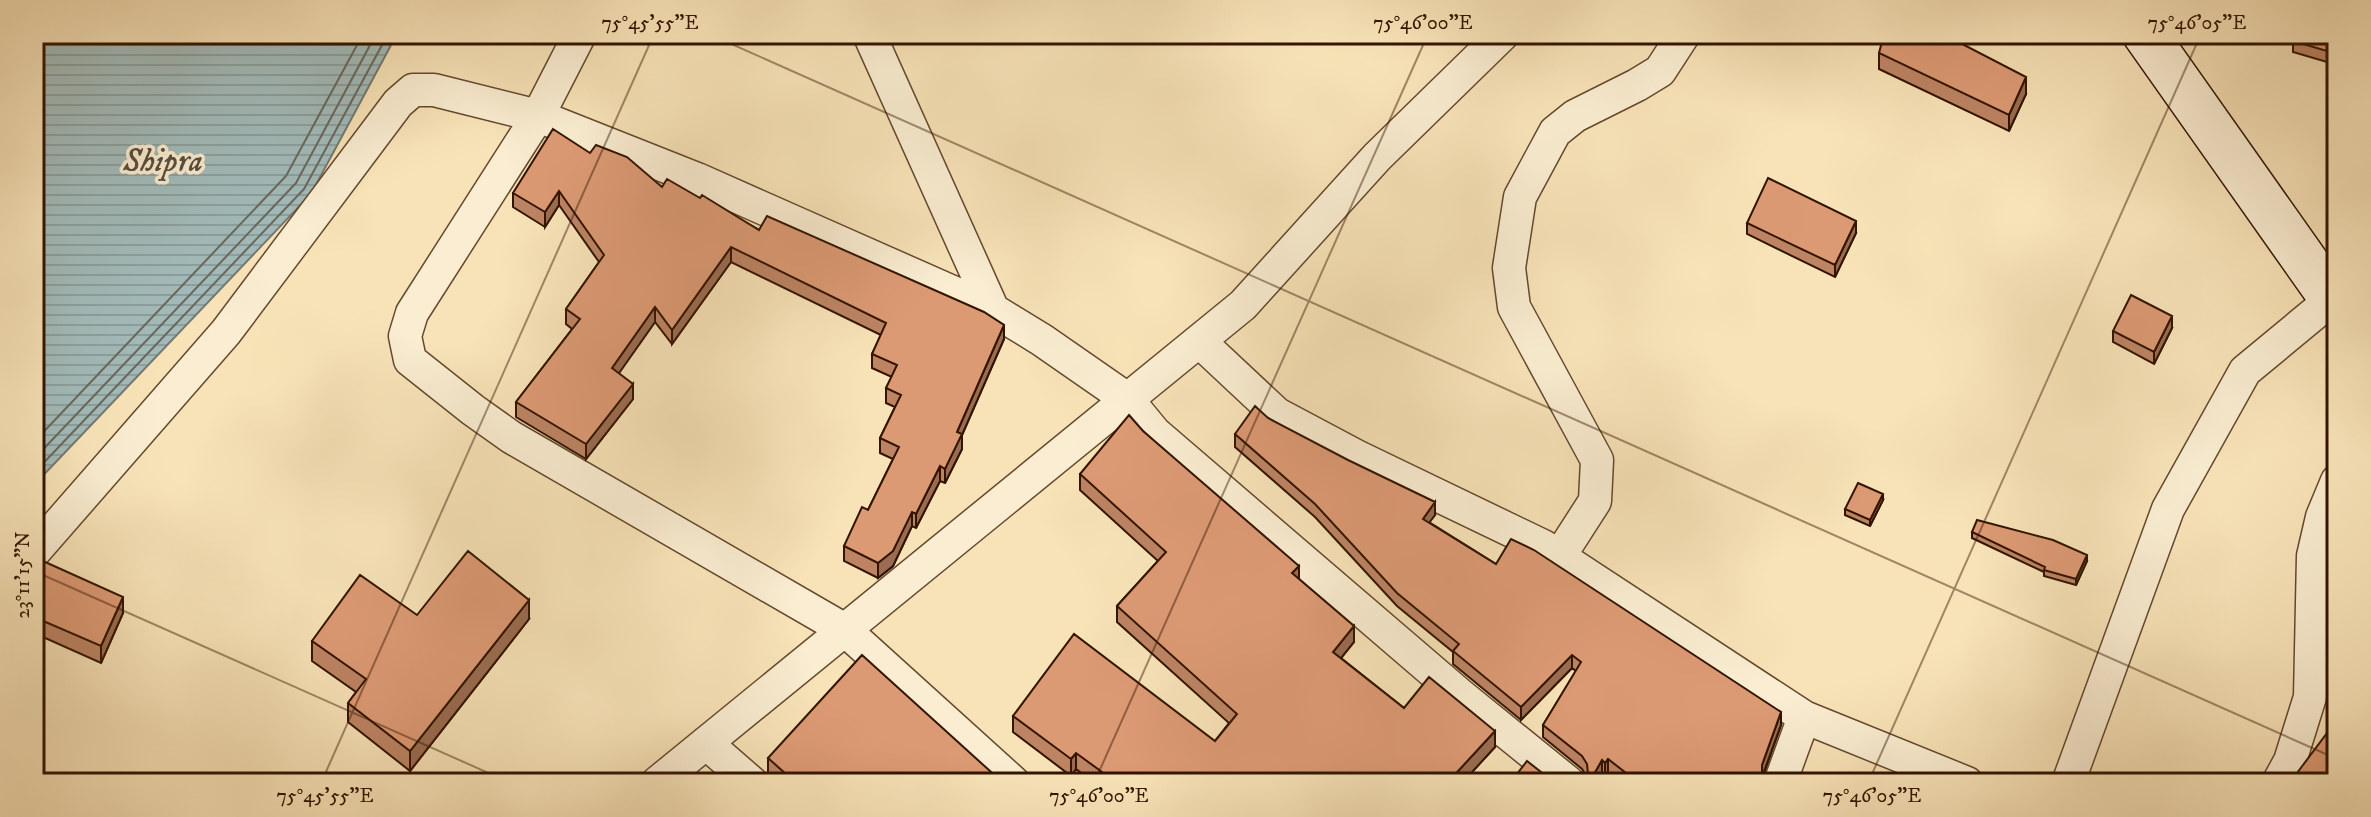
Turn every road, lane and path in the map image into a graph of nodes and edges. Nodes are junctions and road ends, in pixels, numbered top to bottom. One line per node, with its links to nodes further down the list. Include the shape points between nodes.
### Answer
1 (580, 34): 6 (street)
2 (869, 34): 8 (street)
3 (1503, 34): 9 (street, via 1377,157 1243,305)
4 (1684, 34): 13 (street, via 1660,71 1555,132 1520,197 1509,268 1514,307 1597,460 1595,501)
5 (2145, 34): 7 (main road)
6 (538, 116): 8 (street, via 697,179); 12 (street, via 434,90 413,90 226,332); 14 (street, via 412,313 405,336 410,360 511,437)
7 (2335, 302): 23 (street, via 2245,371 2168,509)
8 (993, 310): 10 (street)
9 (1199, 341): 10 (street); 13 (street, via 1277,414)
10 (1127, 399): 14 (street); 20 (street, via 1166,443)
11 (2337, 481): 24 (street, via 2313,556 2310,697)
12 (34, 552)
13 (1559, 557): 15 (street)
14 (845, 630): 16 (street); 19 (street)
15 (1804, 717): 21 (street); 22 (street)
16 (706, 743): 17 (street); 18 (street)
17 (657, 783)
18 (752, 783)
19 (1014, 783)
20 (1569, 783)
21 (1780, 783)
22 (1967, 783)
23 (2068, 783)
24 (2278, 783)

